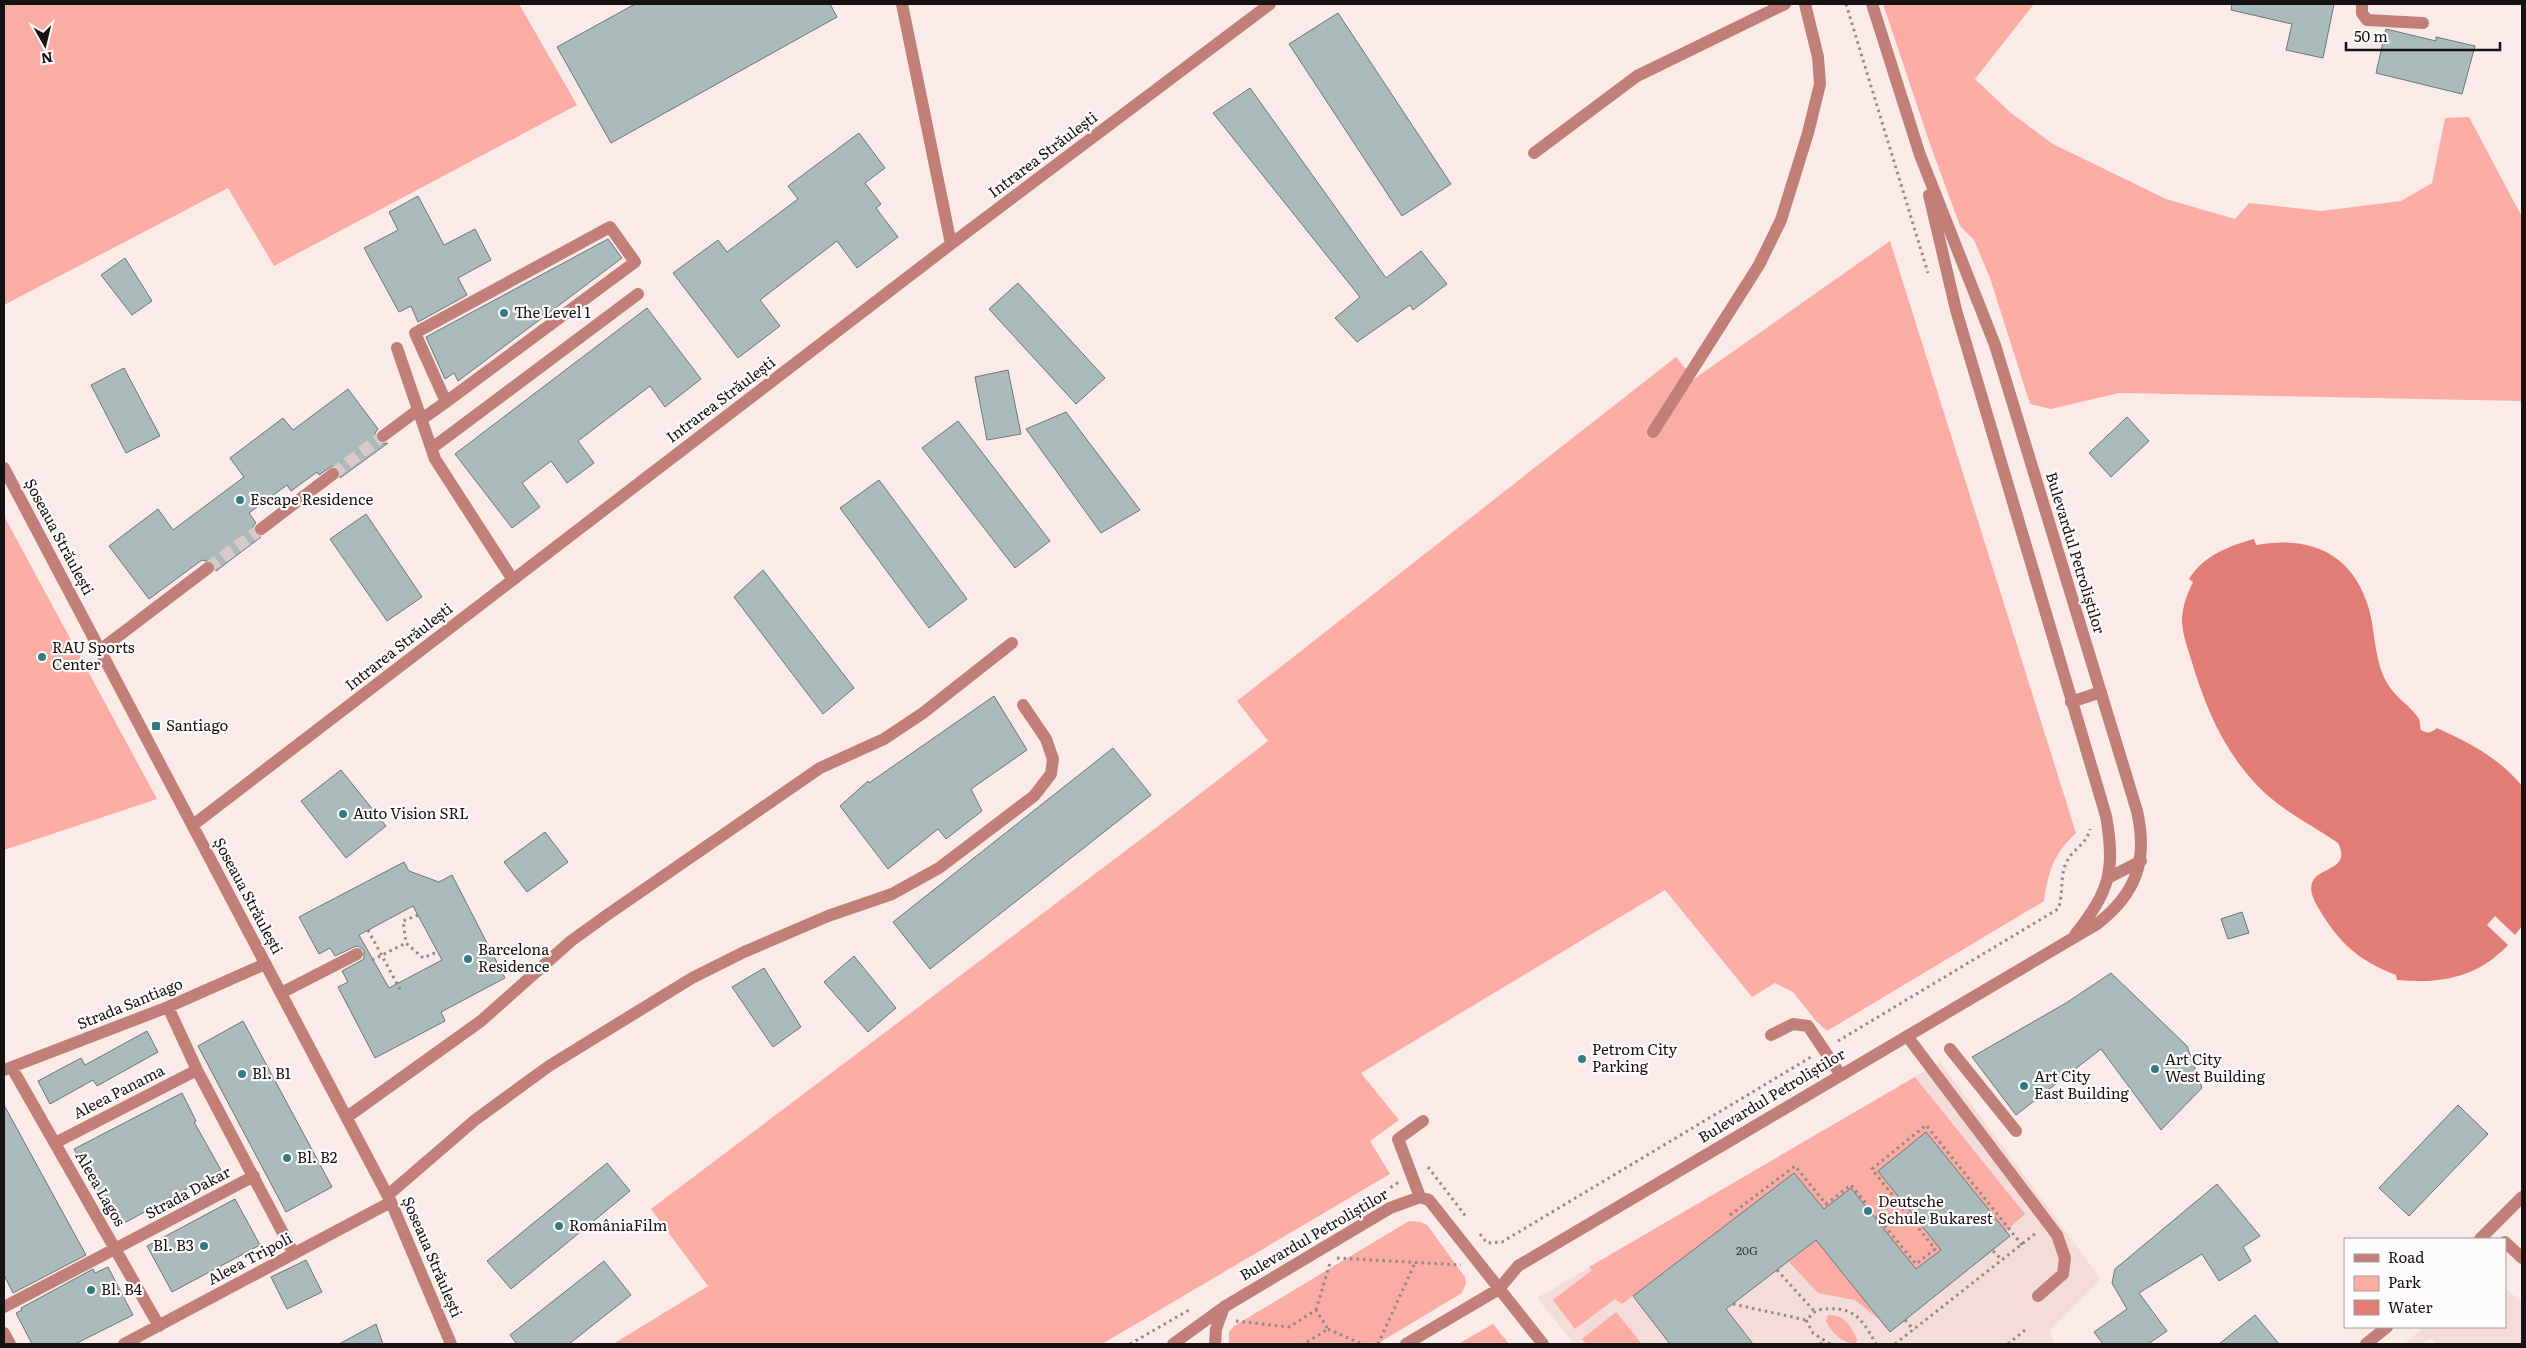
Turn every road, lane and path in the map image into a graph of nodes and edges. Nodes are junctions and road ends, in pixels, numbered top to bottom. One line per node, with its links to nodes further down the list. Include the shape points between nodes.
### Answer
1 (902, 4): 11 (street)
2 (1270, 4): 11 (street, Intrarea Străulești)
3 (1785, 4): 9 (street, via 1637,76)
4 (1805, 4): 17 (street, via 1818,57 1820,84 1781,220 1759,265)
5 (1846, 4): 12 (path)
6 (1872, 4): 10 (street, Bulevardul Petroliștilor)
7 (2362, 4): 8 (street, via 2362,13 2367,20)
8 (2423, 23)
9 (1534, 153)
10 (1920, 155): 27 (street, Bulevardul Petroliștilor, via 1995,345); 28 (street, Bulevardul Petroliștilor, via 1956,310)
11 (951, 244): 24 (street, Intrarea Străulești)
12 (1929, 275)
13 (638, 294): 19 (street)
14 (397, 348): 16 (street)
15 (446, 402): 15 (street, via 635,262 610,227 415,333); 16 (street)
16 (420, 415): 18 (street); 19 (street)
17 (1653, 432)
18 (384, 436)
19 (432, 448): 24 (street, via 435,459)
20 (4, 468): 26 (street, Șoseaua Străulești)
21 (333, 474): 22 (street)
22 (260, 529)
23 (208, 568): 26 (street)
24 (513, 580): 31 (street, Intrarea Străulești)
25 (1012, 643): 50 (street, via 924,713 884,739 813,773 607,915 571,941 481,1021)
26 (100, 650): 31 (street, Șoseaua Străulești)
27 (2101, 692): 28 (street); 32 (street, Bulevardul Petroliștilor, via 2137,811)
28 (2071, 702): 33 (street, Bulevardul Petroliștilor, via 2106,816 2110,837)
29 (1023, 705): 58 (street, Aleea Tripoli, via 1046,739 1053,759 1051,774 1034,796 939,868 892,894 828,916 735,956 692,978 548,1066 475,1120)
30 (2089, 822): 45 (path, via 2088,836 2066,862 2058,909)
31 (193, 825): 39 (street, Șoseaua Străulești)
32 (2141, 861): 33 (street); 36 (street, Bulevardul Petroliștilor, via 2136,878 2121,902 2097,924)
33 (2108, 878): 36 (street, Bulevardul Petroliștilor, via 2096,908)
34 (418, 914): 37 (path, via 403,922 406,943 423,958)
35 (368, 930): 41 (path)
36 (2070, 941): 44 (street, Bulevardul Petroliștilor)
37 (437, 952)
38 (358, 954): 40 (street)
39 (266, 964): 40 (street, Șoseaua Străulești); 42 (street, Strada Santiago)
40 (281, 993): 50 (street, Șoseaua Străulești)
41 (402, 993)
42 (168, 1007): 47 (street, Strada Santiago); 48 (street)
43 (1771, 1035): 45 (street, via 1793,1024 1808,1026)
44 (1907, 1036): 49 (street, Bulevardul Petroliștilor); 79 (street, via 2057,1235 2065,1258 2063,1274)
45 (1824, 1049): 49 (street); 61 (path, via 1502,1242 1487,1243)
46 (1950, 1049): 52 (street)
47 (8, 1069): 53 (street, Aleea Lagos)
48 (198, 1070): 53 (street, Aleea Panama); 55 (street)
49 (1840, 1074): 78 (street, Bulevardul Petroliștilor, via 1518,1266)
50 (347, 1117): 58 (street, Șoseaua Străulești)
51 (1423, 1121): 56 (street, via 1398,1139)
52 (2016, 1131)
53 (55, 1143): 68 (street, Aleea Lagos)
54 (1426, 1164): 60 (path)
55 (254, 1176): 68 (street, Strada Dakar); 70 (street)
56 (1420, 1197): 78 (street, via 1429,1200); 82 (street, Bulevardul Petroliștilor, via 1390,1208)
57 (2522, 1197): 62 (street)
58 (390, 1199): 70 (street, Aleea Tripoli); 97 (street, Șoseaua Străulești)
59 (1730, 1215): 67 (path, via 1794,1166 1826,1204 1851,1185 1916,1264 1935,1249 1872,1169 1926,1125)
60 (1470, 1222)
61 (1476, 1229)
62 (2490, 1229): 64 (street); 65 (street)
63 (2038, 1231): 67 (path)
64 (2481, 1238)
65 (2500, 1238)
66 (2506, 1243): 72 (street)
67 (2022, 1245): 73 (path)
68 (115, 1249): 81 (street, Strada Dakar); 88 (street, Aleea Lagos)
69 (1993, 1250): 73 (path)
70 (294, 1254): 88 (street, Aleea Tripoli)
71 (1337, 1258): 75 (path)
72 (2522, 1258)
73 (2002, 1260): 91 (path)
74 (1330, 1262): 83 (path)
75 (1415, 1263): 76 (path); 102 (path)
76 (1464, 1265)
77 (1777, 1270): 84 (path)
78 (1499, 1289): 103 (street, Bulevardul Petroliștilor); 104 (street)
79 (2038, 1296)
80 (1733, 1304): 85 (path)
81 (4, 1306)
82 (1224, 1307): 98 (street, Bulevardul Petroliștilor); 99 (street, via 1216,1329)
83 (1316, 1310): 87 (path, via 1289,1327); 90 (path)
84 (1814, 1312): 85 (path); 107 (path, via 1831,1308 1855,1313)
85 (1806, 1320): 94 (path, via 1813,1333)
86 (1905, 1320): 91 (path)
87 (1233, 1321)
88 (159, 1326): 96 (street, Aleea Tripoli)
89 (2386, 1328): 110 (street)
90 (1328, 1329): 100 (path); 101 (path)
91 (1914, 1330): 108 (path)
92 (2025, 1330): 109 (path)
93 (4, 1333): 95 (street)
94 (1824, 1341): 105 (path); 106 (path)
95 (10, 1344)
96 (124, 1344)
97 (451, 1344)
98 (1173, 1344)
99 (1215, 1344)
100 (1304, 1344)
101 (1362, 1344)
102 (1378, 1344)
103 (1406, 1344)
104 (1542, 1344)
105 (1820, 1344)
106 (1830, 1344)
107 (1876, 1344)
108 (1895, 1344)
109 (2008, 1344)
110 (2366, 1344)

